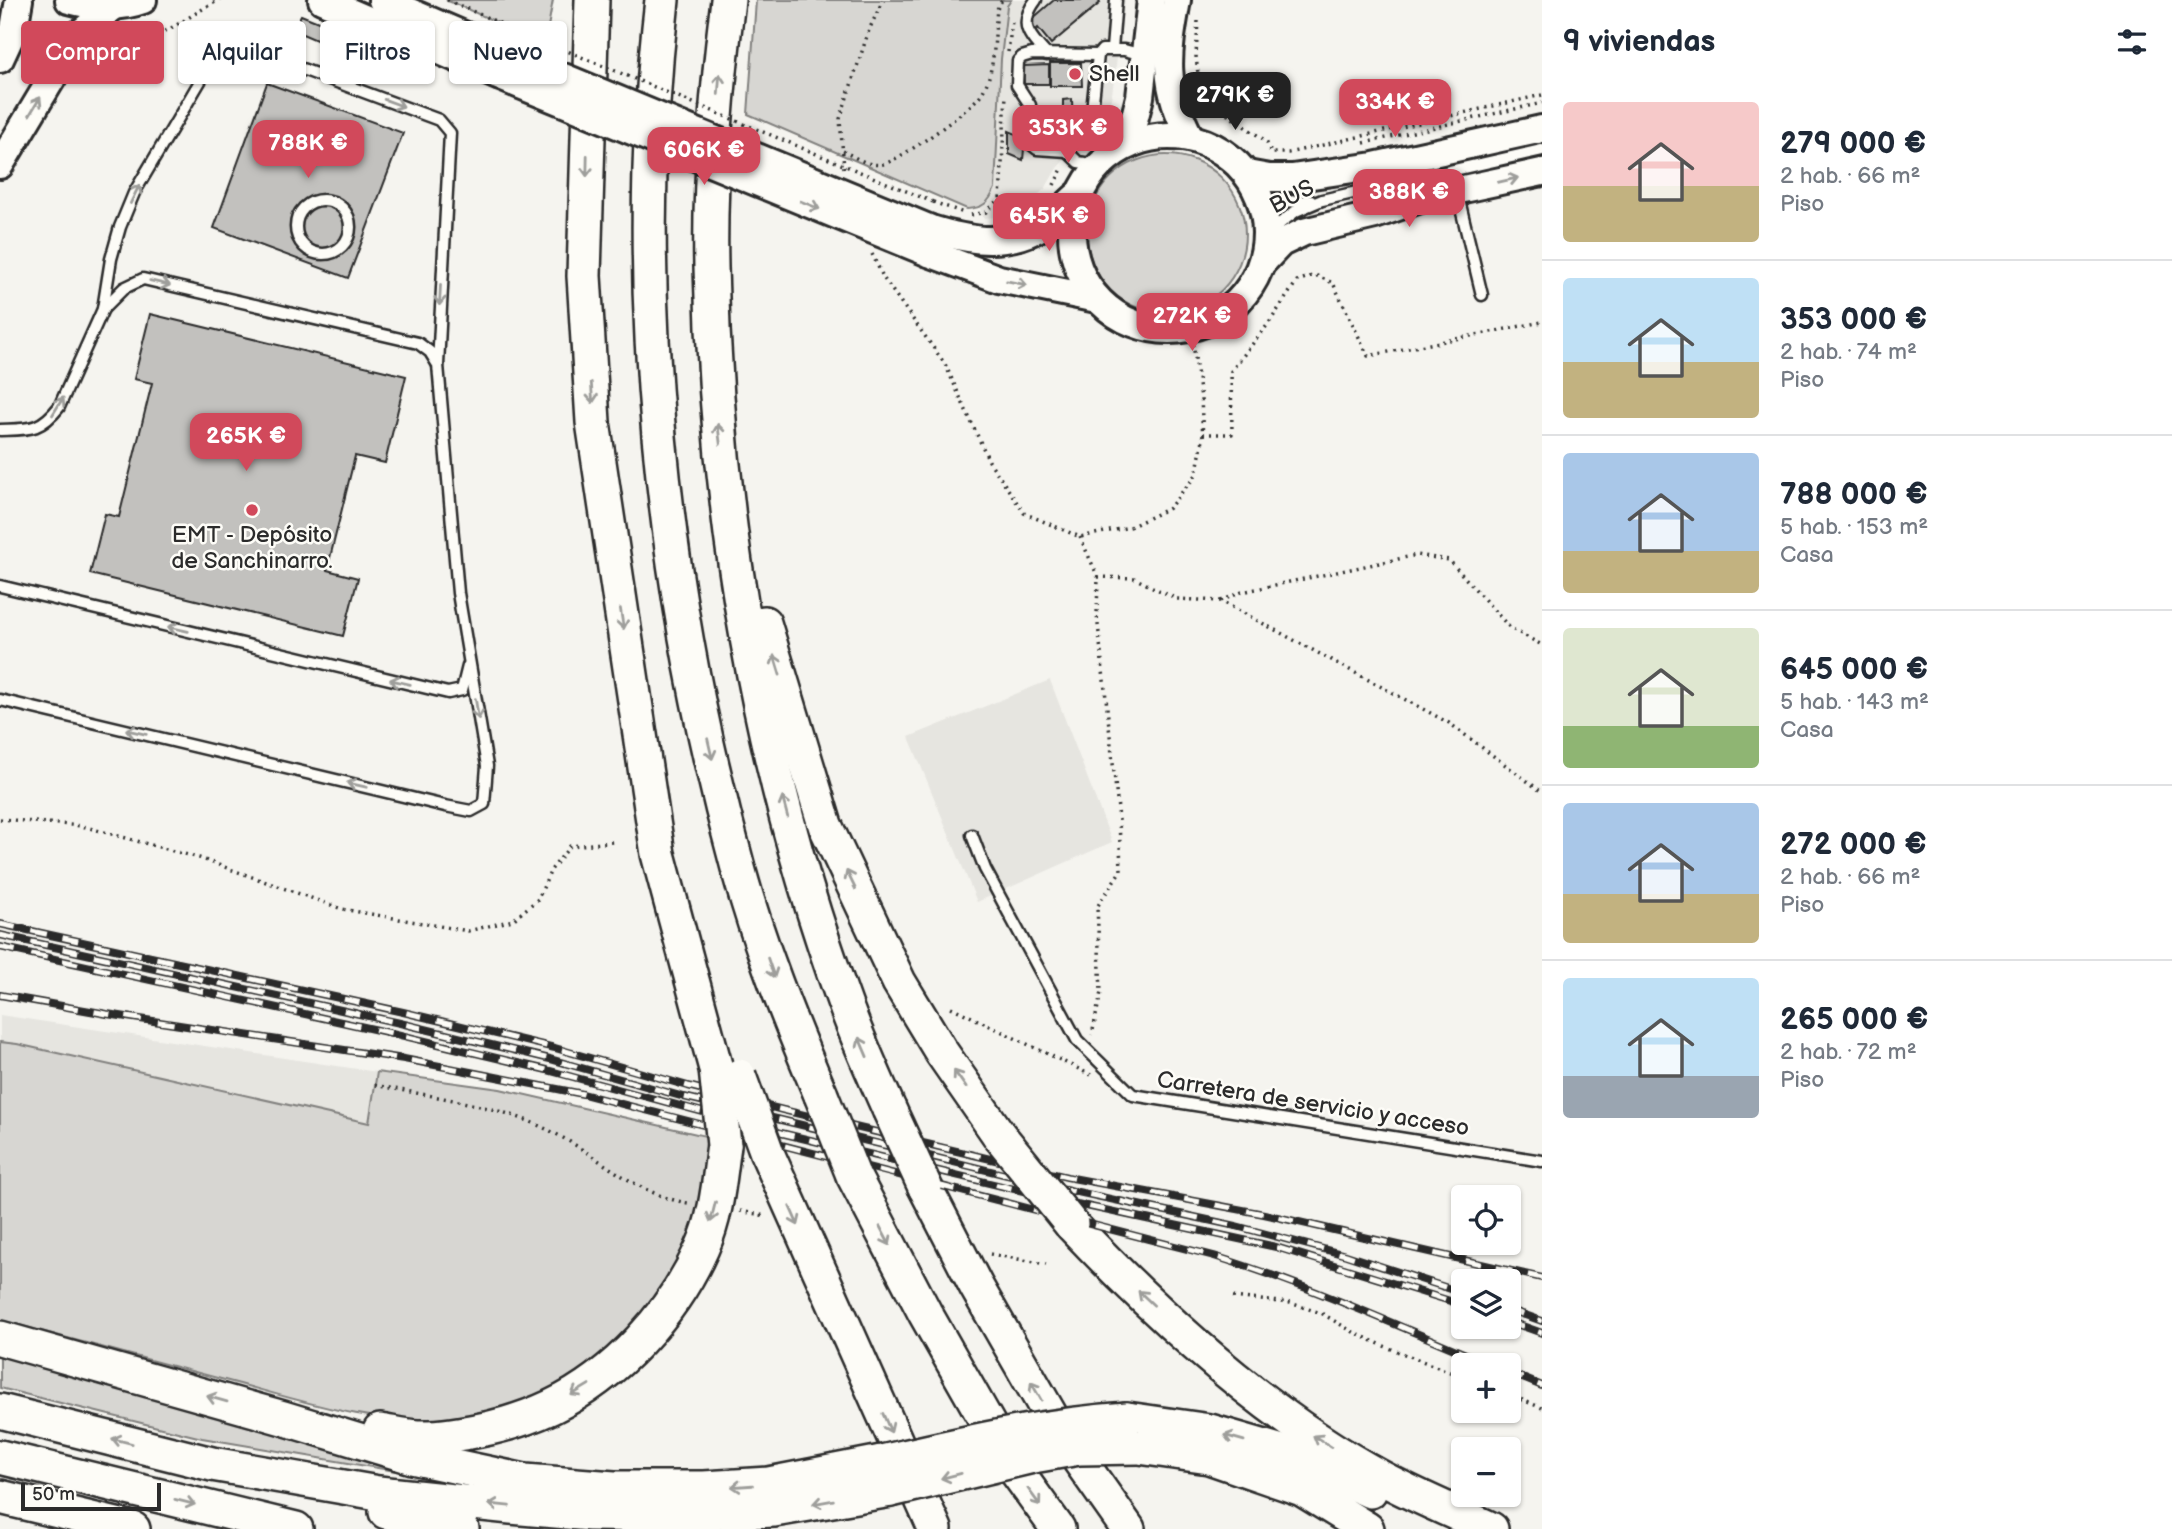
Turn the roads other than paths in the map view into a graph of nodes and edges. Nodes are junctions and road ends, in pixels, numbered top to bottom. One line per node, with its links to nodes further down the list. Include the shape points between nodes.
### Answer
1 (19, 0): 21 (street)
2 (69, 0): 14 (street)
3 (143, 0): 14 (street)
4 (322, 0): 16 (street)
5 (382, 0): 15 (street)
6 (592, 0): 51 (highway, one-way to 51, via 584,276 593,422 636,707)
7 (645, 0): 48 (highway, via 632,174 634,317 645,456 664,580)
8 (662, 0): 48 (highway, via 648,178 648,293 674,557)
9 (728, 0): 45 (highway, one-way to 9, via 717,419 711,265 712,191)
10 (1036, 0): 18 (lane, via 1027,12 1026,27)
11 (1116, 0): 17 (lane)
12 (1151, 0): 20 (street)
13 (1188, 5): 24 (street, via 1168,66 1169,85)
14 (113, 7): 28 (street, one-way to 14, via 78,35)
15 (449, 36)
16 (449, 46)
17 (1112, 49): 19 (lane); 20 (lane)
18 (1047, 55): 19 (lane); 27 (lane, via 1032,54 1018,61 1017,85 1030,105 1032,145)
19 (1098, 55): 27 (lane, via 1093,110 1086,127)
20 (1143, 55): 25 (street, via 1140,97)
21 (0, 60)
22 (549, 84): 38 (street, bridge)
23 (1542, 129): 31 (street, via 1374,166 1292,178)
24 (1190, 137): 25 (street, via 1158,135); 31 (street, via 1212,145)
25 (1128, 144): 29 (street)
26 (1542, 150): 34 (lane, BUS)
27 (1066, 151): 29 (lane, via 1078,162)
28 (0, 165)
29 (1099, 165): 33 (street)
30 (1542, 172): 32 (street, one-way to 30)
31 (1247, 174): 35 (street)
32 (1457, 191): 39 (street, via 1304,232 1282,243); 40 (lane)
33 (1079, 194): 38 (street, via 1039,228 1002,241); 41 (street, via 1072,221 1072,249 1081,275)
34 (1322, 200): 35 (lane); 37 (lane, BUS, via 1296,211)
35 (1262, 202): 37 (street)
36 (342, 208): 36 (lane, via 326,200 302,210 297,235 307,250 325,255 342,248 351,232)
37 (1266, 234): 39 (street)
38 (930, 241): 41 (street, one-way to 41, via 999,279)
39 (1262, 263): 41 (street, via 1251,286 1234,305 1191,330 1140,327 1120,319)
40 (1482, 295)
41 (1097, 299)
42 (103, 309): 43 (lane, one-way to 43, via 124,288 143,279 418,343); 43 (lane, one-way to 43, via 111,259 134,193 212,61 226,49 243,47 439,120 450,133); 44 (lane, one-way to 42, via 33,429 48,420 72,382)
43 (438, 365): 47 (lane, via 458,593)
44 (0, 430)
45 (728, 502): 66 (highway, one-way to 45, bridge, via 1060,1434 976,1286 889,1110 845,1005 769,746); 69 (highway, one-way to 45, bridge, via 1379,1477 1290,1420 1204,1351 1107,1263 999,1135 899,982 825,825)
46 (0, 586): 47 (lane, one-way to 46, via 462,690 448,693)
47 (469, 662): 49 (lane, one-way to 49, via 486,766 484,804 471,811)
48 (697, 696): 65 (highway, one-way to 65, bridge, via 738,870 788,1016 853,1175 1011,1464)
49 (0, 700)
50 (972, 835): 52 (lane, Carretera de servicio y acceso, via 985,869 1077,1040 1133,1095)
51 (728, 1073): 55 (highway, one-way to 55, bridge, via 715,1210 702,1248 657,1321 591,1383 551,1407 467,1433 419,1437); 64 (highway, one-way to 64, bridge)
52 (1542, 1161)
53 (0, 1338): 55 (highway, one-way to 53)
54 (0, 1411): 58 (highway, one-way to 54)
55 (283, 1418): 59 (highway, one-way to 55, via 704,1488 614,1488 525,1481 412,1457)
56 (1133, 1433): 59 (highway, one-way to 59, bridge, via 1079,1448); 67 (highway, via 1302,1489); 68 (highway, one-way to 56, via 1289,1454 1210,1431)
57 (0, 1457): 62 (highway, one-way to 62)
58 (212, 1464): 59 (highway, one-way to 58, via 774,1510 665,1516 590,1514 379,1493); 63 (highway, via 265,1484)
59 (886, 1476)
60 (0, 1497): 61 (highway)
61 (133, 1529)
62 (296, 1529)
63 (462, 1529)
64 (934, 1529)
65 (1058, 1529)
66 (1128, 1529)
67 (1367, 1529)
68 (1456, 1529)
69 (1491, 1529)

